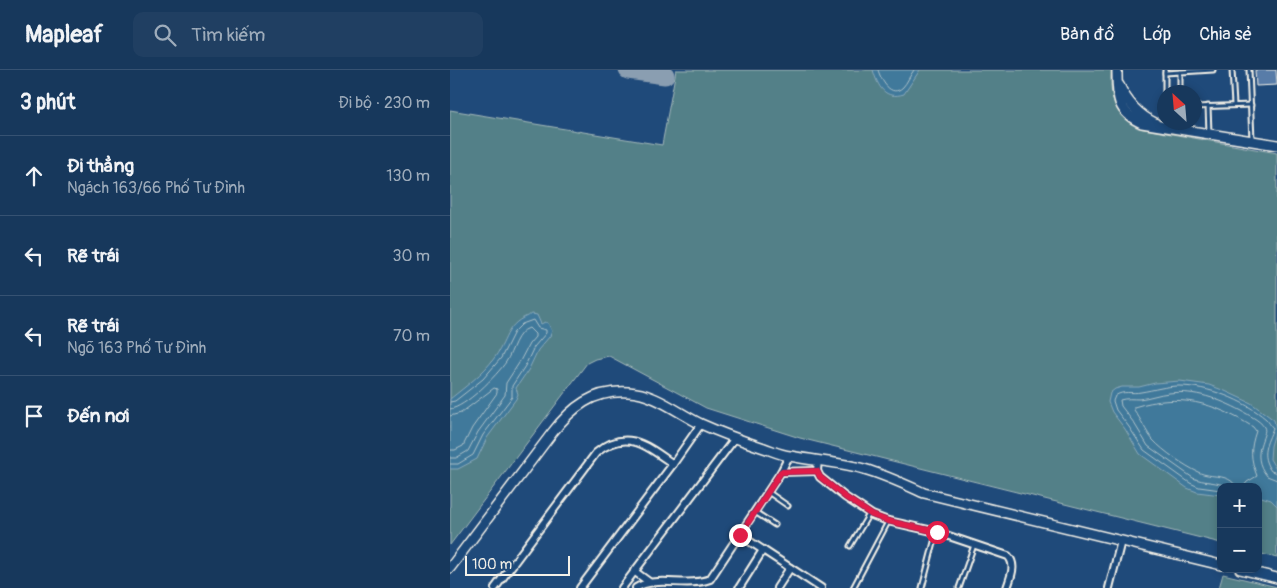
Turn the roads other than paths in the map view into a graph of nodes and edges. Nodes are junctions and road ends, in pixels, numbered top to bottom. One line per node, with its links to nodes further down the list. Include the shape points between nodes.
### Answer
1 (1117, 70): 13 (street, via 1117,80 1126,97 1145,118 1159,125)
2 (1213, 70): 6 (lane)
3 (1232, 70): 12 (lane)
4 (1249, 70): 9 (lane)
5 (1165, 71): 6 (lane); 7 (lane)
6 (1180, 72): 8 (lane)
7 (1165, 85)
8 (1180, 85)
9 (1251, 105): 12 (lane); 14 (lane)
10 (1202, 106): 11 (lane)
11 (1208, 106): 12 (lane); 13 (lane)
12 (1234, 106)
13 (1209, 133): 14 (street)
14 (1252, 141): 15 (street)
15 (1277, 145)
16 (701, 424): 17 (street); 20 (street); 36 (street, via 653,398 630,392 604,394 578,405 556,428)
17 (735, 438): 18 (street); 38 (street)
18 (788, 456): 19 (street); 22 (street)
19 (818, 460): 21 (street); 30 (street, via 865,469 924,493)
20 (672, 464): 43 (street, via 637,442 625,439 605,446 596,453); 44 (street)
21 (817, 471): 22 (street); 26 (street, via 820,477)
22 (781, 472): 23 (street)
23 (767, 492): 24 (lane); 25 (street)
24 (788, 506)
25 (755, 511): 28 (lane); 29 (street)
26 (869, 513): 27 (street); 33 (lane)
27 (888, 521): 32 (street); 49 (lane)
28 (775, 525)
29 (740, 535): 34 (street); 41 (street, via 708,581 685,584)
30 (1121, 541): 35 (street); 53 (street)
31 (934, 542): 50 (lane)
32 (974, 544): 51 (lane); 52 (street, via 1011,559 1013,567)
33 (850, 546)
34 (763, 550): 37 (street); 47 (street)
35 (1217, 564)
36 (450, 568)
37 (790, 568): 42 (street); 48 (street)
38 (634, 571): 41 (street); 45 (street)
39 (1256, 573): 40 (street)
40 (1277, 578)
41 (649, 582): 46 (street)
42 (816, 587)
43 (495, 588)
44 (580, 588)
45 (622, 588)
46 (636, 588)
47 (739, 588)
48 (777, 588)
49 (853, 588)
50 (922, 588)
51 (959, 588)
52 (1007, 588)
53 (1109, 588)

